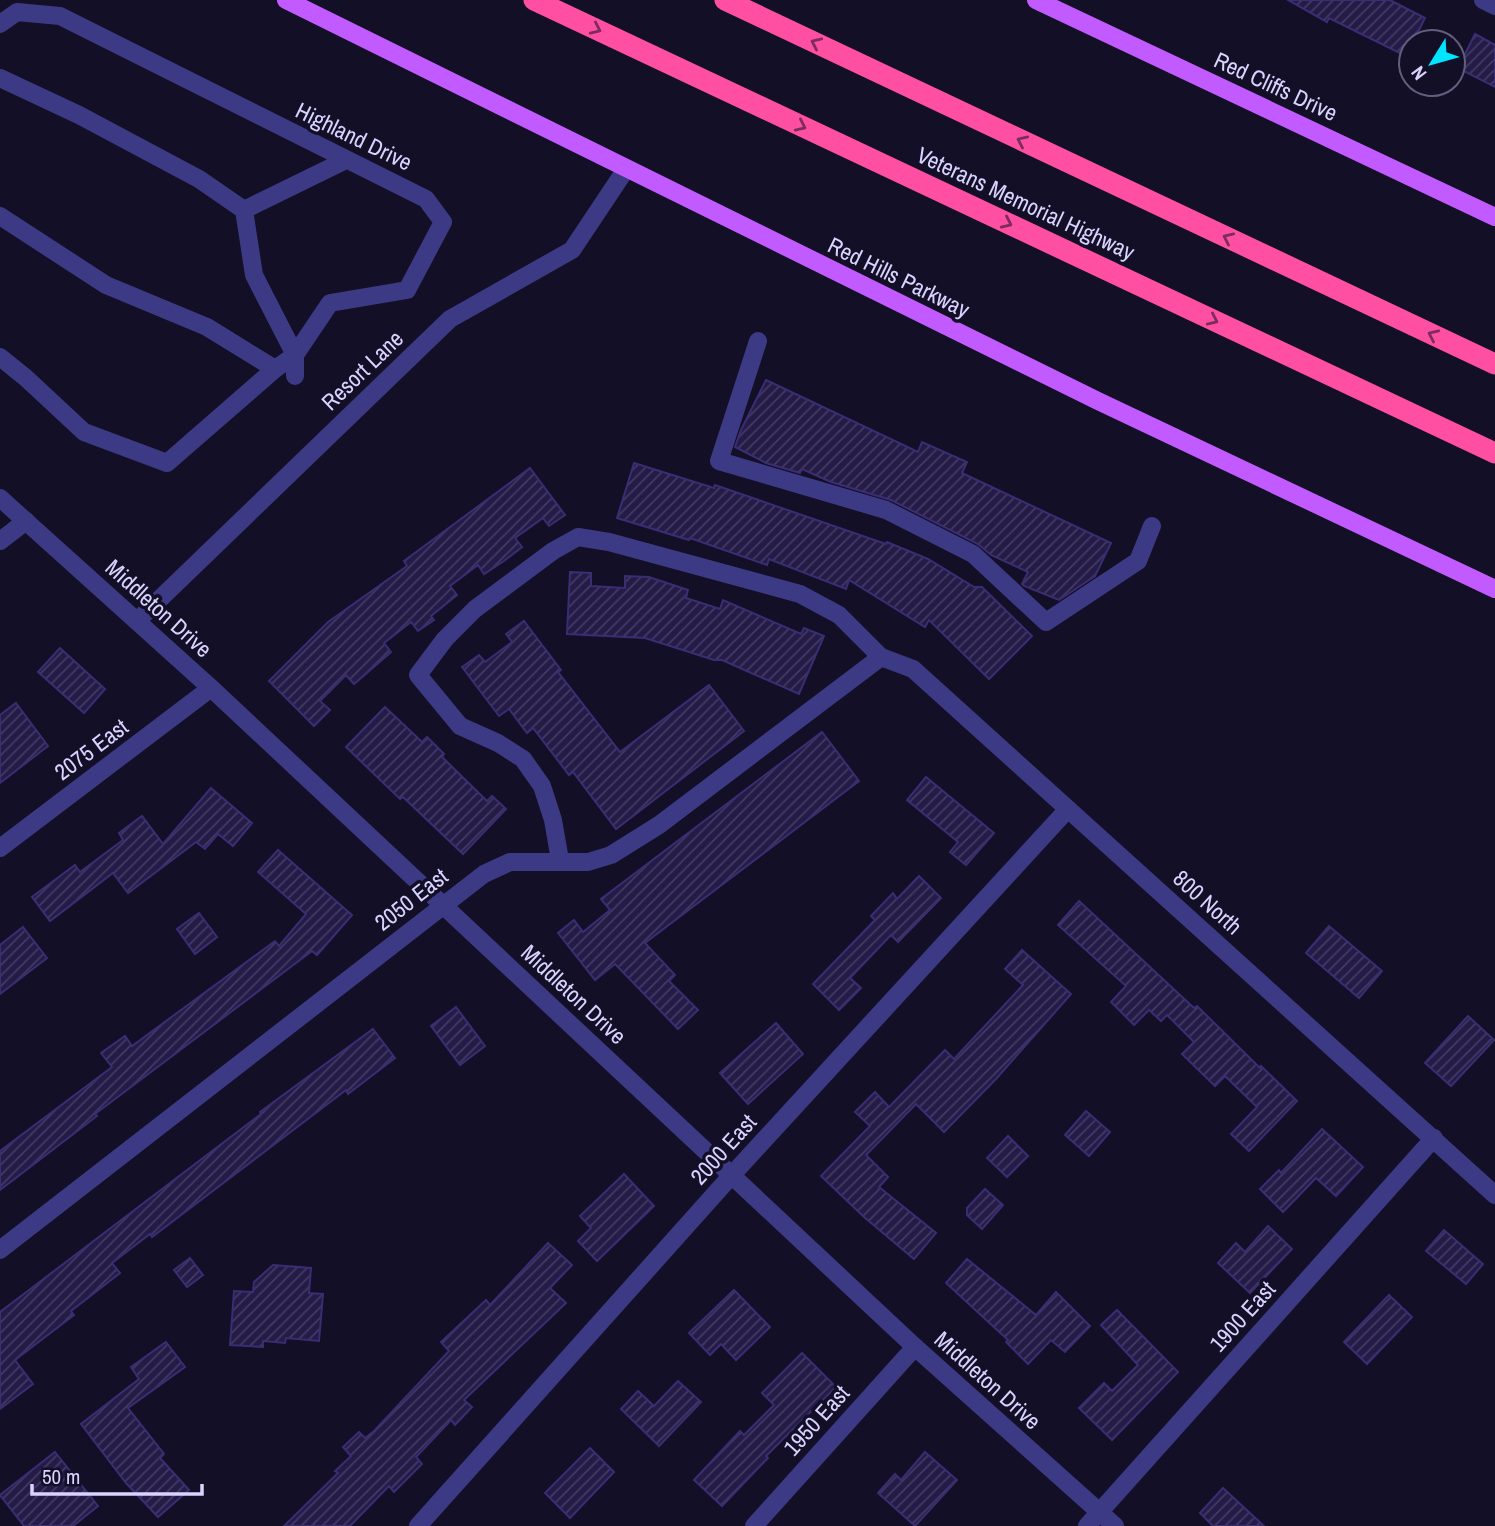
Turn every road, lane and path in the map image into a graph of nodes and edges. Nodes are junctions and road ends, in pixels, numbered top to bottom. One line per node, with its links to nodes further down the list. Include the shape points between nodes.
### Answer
1 (286, 0): 10 (main road, Red Hills Parkway)
2 (534, 0): 20 (highway, Veterans Memorial Highway, one-way to 20)
3 (724, 0): 17 (highway, one-way to 3)
4 (1036, 0): 13 (main road, Red Cliffs Drive)
5 (1483, 0): 6 (street)
6 (1495, 6)
7 (0, 24): 9 (street, Highland Drive, via 17,12 61,16)
8 (0, 78): 11 (street, via 200,179)
9 (346, 160): 11 (street); 15 (street, Highland Drive, via 426,199 443,222 407,290 330,303)
10 (626, 169): 25 (main road, Red Hills Parkway, via 1189,446); 26 (street, Resort Lane, via 572,250 450,318)
11 (244, 210): 15 (street, via 254,275)
12 (0, 216): 18 (street, via 106,285 207,327)
13 (1495, 217)
14 (758, 341): 23 (street, via 719,461 886,510 973,554 1046,622 1138,561)
15 (295, 355): 18 (street); 19 (street)
16 (0, 357): 18 (street, via 84,432 167,463)
17 (1495, 364)
18 (275, 369)
19 (295, 376)
20 (1495, 453)
21 (0, 498): 22 (street, Middleton Drive)
22 (26, 521): 24 (street); 26 (street, Middleton Drive)
23 (1152, 526)
24 (0, 541)
25 (1495, 589)
26 (138, 621): 28 (street, Middleton Drive)
27 (881, 657): 29 (street, 800 North, via 913,669); 31 (street, 2050 East, via 659,825 611,855 588,862); 31 (street, via 839,615 800,594 609,542 578,537 552,551 475,609 418,675 460,726 523,758 542,786)
28 (211, 688): 30 (street, 2075 East); 32 (street, Middleton Drive)
29 (1068, 808): 33 (street, 800 North); 34 (street, 2000 East)
30 (0, 848)
31 (560, 860): 32 (street, 2050 East, via 510,862 484,874)
32 (444, 905): 34 (street, Middleton Drive); 36 (street, 2050 East)
33 (1434, 1138): 35 (street, 800 North); 38 (street, 1900 East)
34 (731, 1176): 37 (street, Middleton Drive); 39 (street, 2000 East)
35 (1495, 1195)
36 (0, 1250)
37 (915, 1347): 38 (street, Middleton Drive); 40 (street, 1950 East)
38 (1099, 1512): 41 (street, 1900 East); 42 (street, Middleton Drive)
39 (418, 1526)
40 (754, 1526)
41 (1087, 1526)
42 (1115, 1526)

